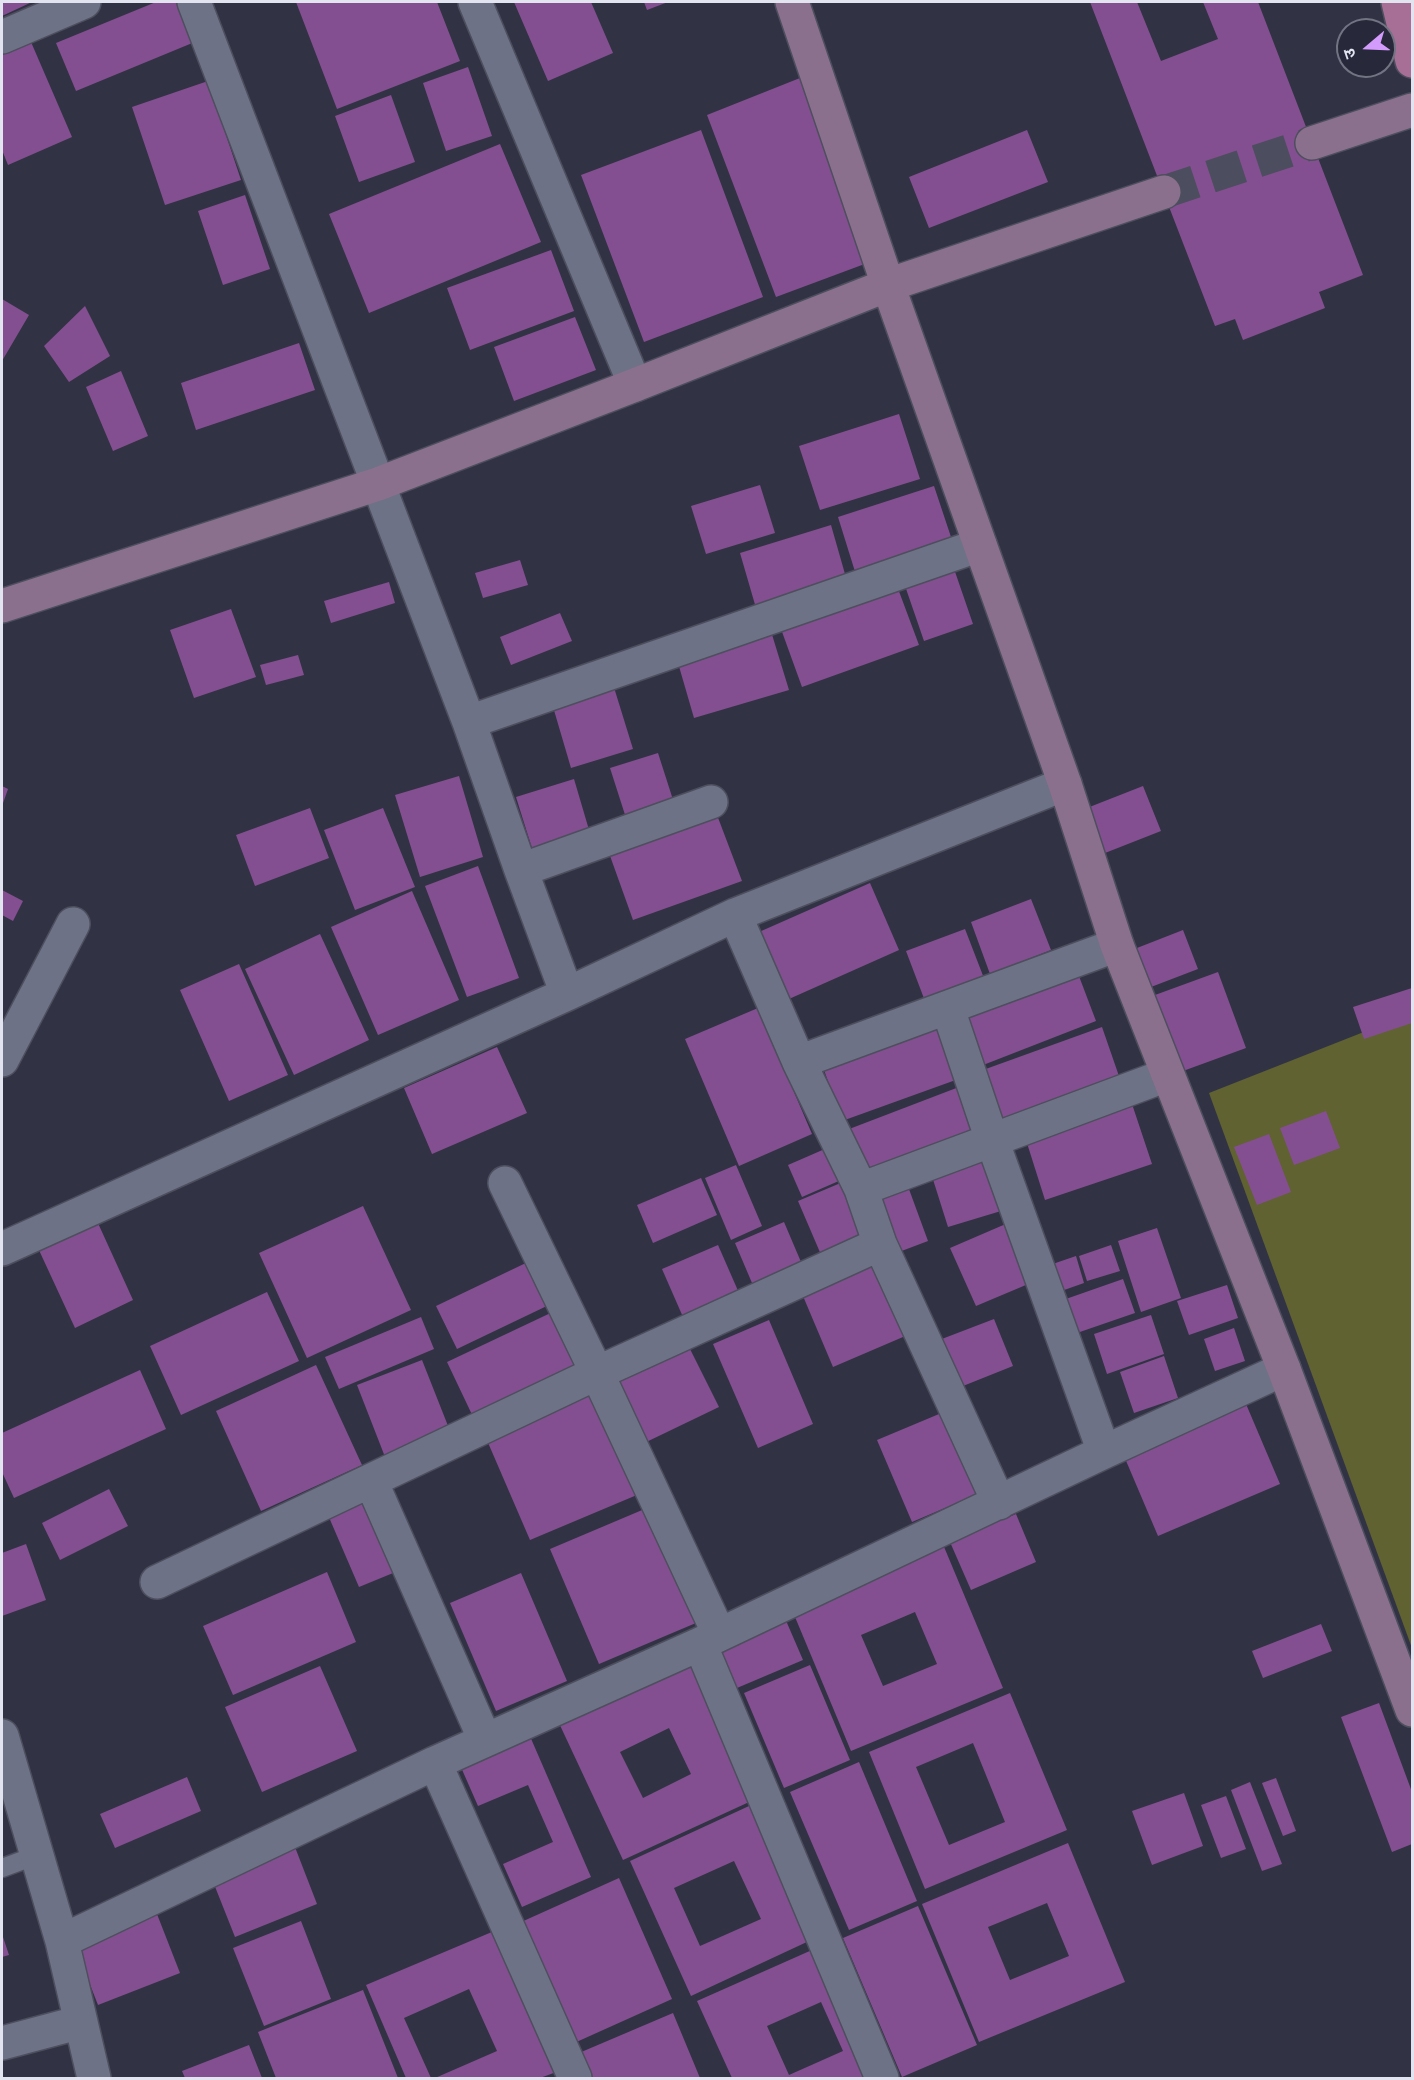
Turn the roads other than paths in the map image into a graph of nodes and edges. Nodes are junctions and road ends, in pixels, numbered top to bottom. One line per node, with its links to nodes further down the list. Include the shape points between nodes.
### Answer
1 (84, 2): 6 (street)
2 (194, 2): 13 (street)
3 (475, 2): 12 (street)
4 (792, 2): 11 (street)
5 (1398, 2): 7 (main road)
6 (2, 37)
7 (1413, 61)
8 (1413, 110): 9 (street)
9 (1312, 143)
10 (1164, 192): 11 (street)
11 (888, 285): 12 (street); 14 (street)
12 (635, 385): 13 (street)
13 (378, 484): 15 (street); 16 (street)
14 (980, 545): 16 (street); 17 (street)
15 (2, 606)
16 (469, 722): 19 (street)
17 (1065, 784): 20 (street); 22 (street)
18 (711, 802): 19 (street)
19 (521, 870): 23 (street)
20 (735, 915): 23 (street); 26 (street)
21 (73, 924): 25 (street)
22 (1117, 945): 24 (street); 27 (street)
23 (567, 994): 32 (street)
24 (948, 1009): 26 (street); 28 (street)
25 (2, 1060)
26 (800, 1062): 30 (street)
27 (1167, 1076): 28 (street); 33 (street)
28 (992, 1140): 30 (street); 35 (street)
29 (505, 1183): 34 (street)
30 (861, 1189): 31 (street)
31 (880, 1244): 34 (street); 37 (street)
32 (2, 1250)
33 (1284, 1369): 35 (street); 40 (street)
34 (597, 1373): 36 (street); 39 (street)
35 (1104, 1452): 37 (street)
36 (371, 1481): 38 (street); 42 (street)
37 (999, 1503): 39 (street)
38 (157, 1582)
39 (710, 1639): 42 (street); 51 (street)
40 (1413, 1710)
41 (2, 1736): 44 (street)
42 (485, 1740): 43 (street)
43 (435, 1763): 46 (street); 50 (street)
44 (37, 1855): 45 (lane); 46 (street)
45 (2, 1868)
46 (62, 1941): 47 (street)
47 (81, 2022): 48 (street); 49 (street)
48 (2, 2043)
49 (94, 2079)
50 (575, 2079)
51 (882, 2079)

